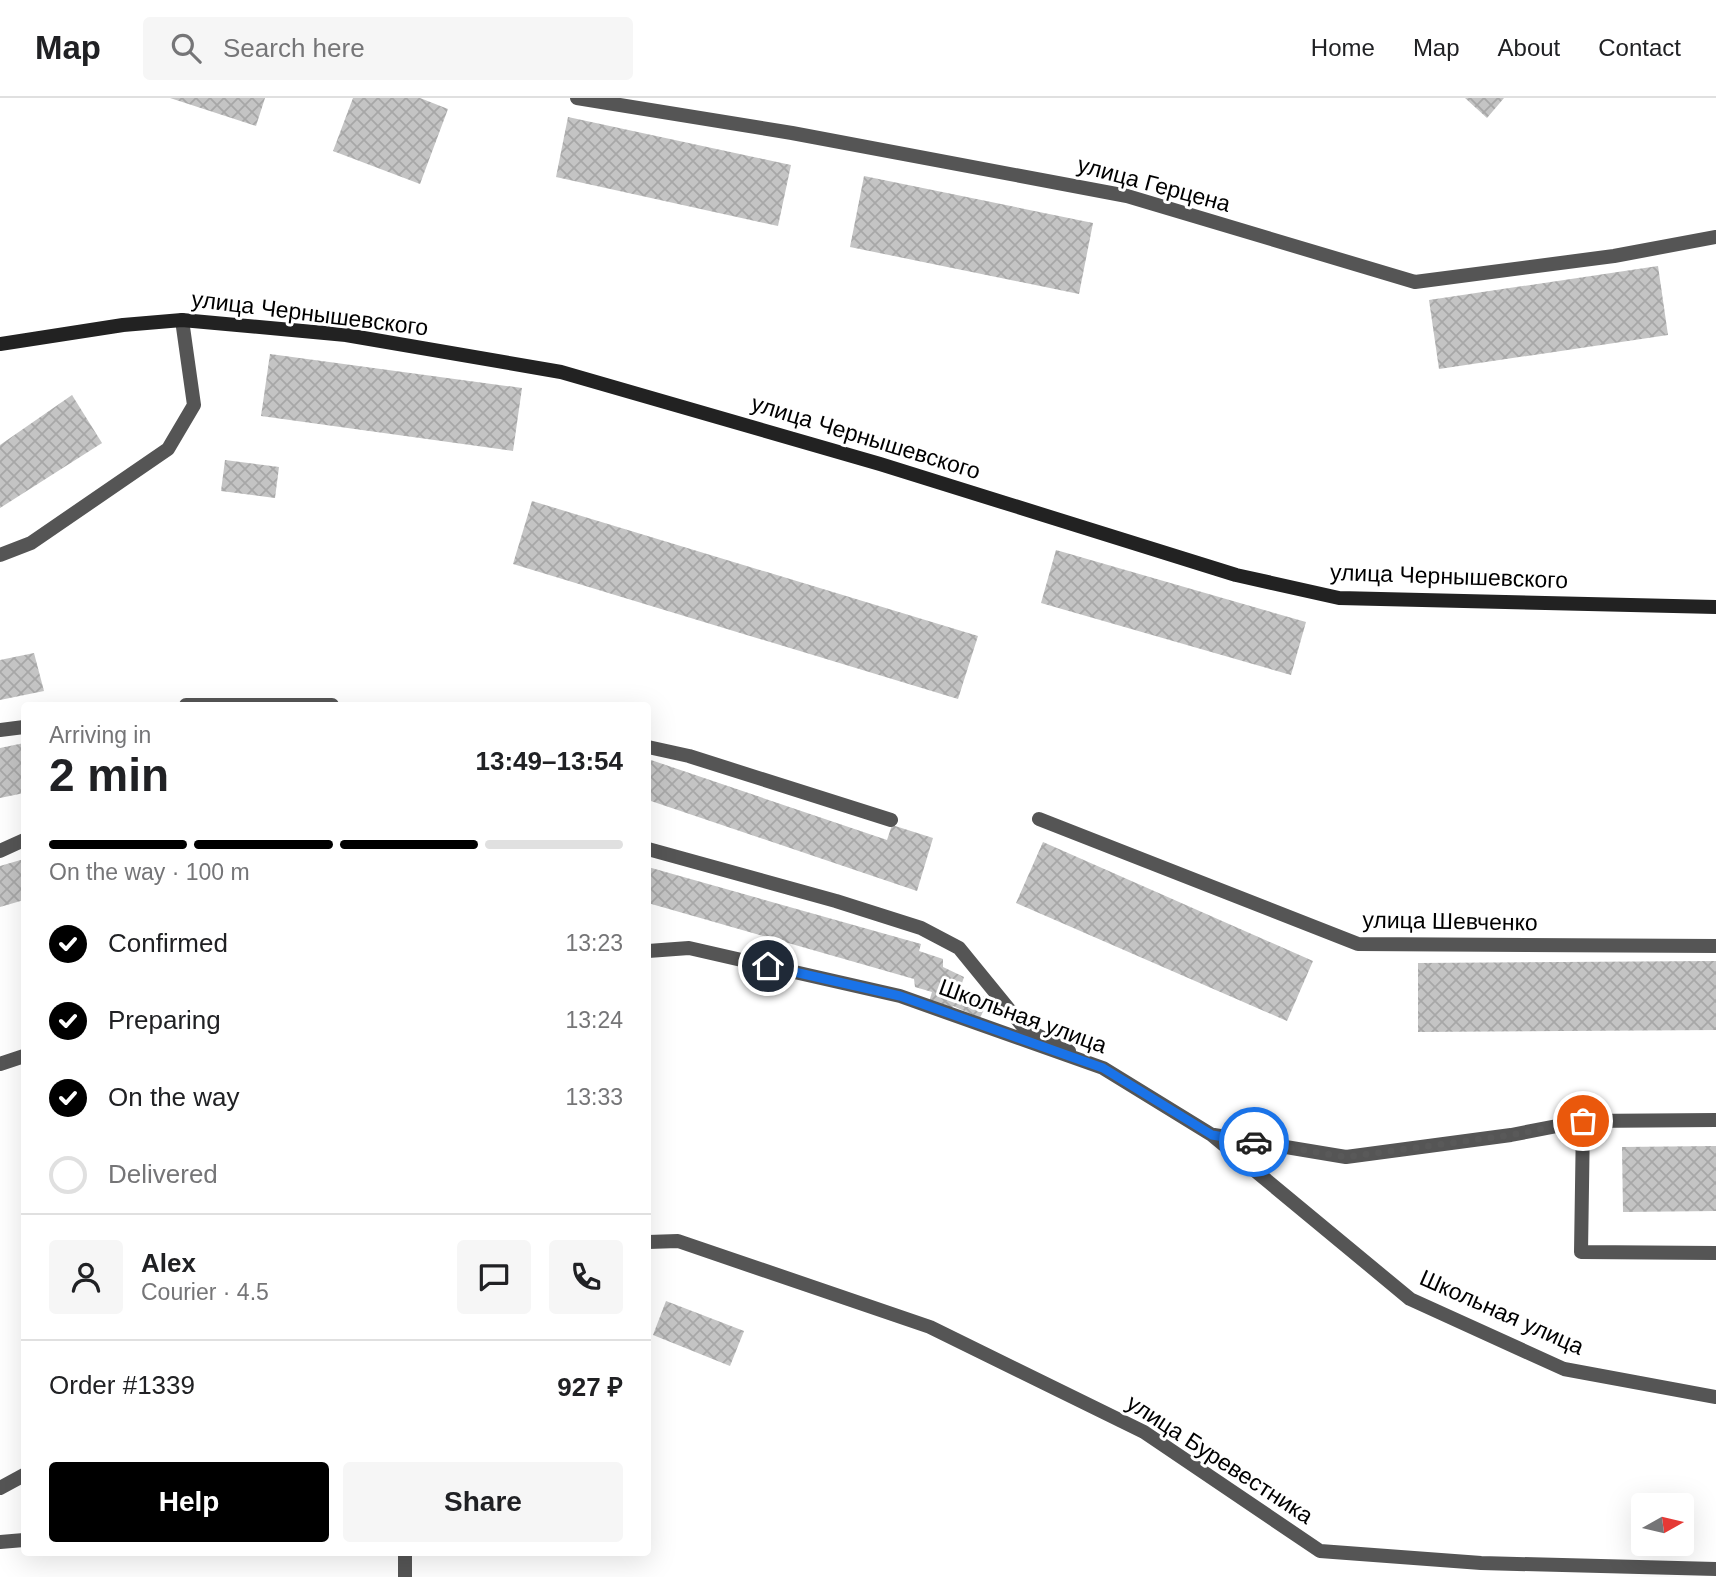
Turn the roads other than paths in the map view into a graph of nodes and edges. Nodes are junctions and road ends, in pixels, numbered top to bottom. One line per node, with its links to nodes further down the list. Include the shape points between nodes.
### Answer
1 (577, 98): 2 (street, улица Герцена, via 792,132 1127,196 1415,282 1614,256)
2 (1716, 237)
3 (182, 320): 4 (main road, улица Чернышевского); 5 (street, via 194,405 168,449 31,543); 6 (main road, улица Чернышевского, via 346,335 561,372 880,464 1236,575 1339,598)
4 (0, 344)
5 (0, 555)
6 (1716, 607)
7 (21, 727): 8 (street)
8 (0, 730)
9 (651, 748): 11 (street)
10 (1039, 818): 15 (street, улица Шевченко, via 1359,944)
11 (891, 820)
12 (21, 842): 14 (street)
13 (651, 850): 19 (street, via 921,928 959,948 1025,1029)
14 (0, 851)
15 (1716, 946)
16 (651, 951): 19 (street, Школьная улица, via 689,948 900,996)
17 (21, 1057): 18 (street)
18 (0, 1064)
19 (1103, 1068): 22 (street, Школьная улица)
20 (1716, 1120): 21 (street)
21 (1583, 1121): 22 (street, via 1346,1157); 24 (street, via 1581,1252)
22 (1212, 1135): 25 (street, Школьная улица, via 1410,1299 1564,1369)
23 (651, 1242): 31 (street, улица Буревестника, via 678,1241 930,1327 1144,1432 1320,1551 1481,1563)
24 (1716, 1253)
25 (1716, 1397)
26 (21, 1477): 27 (street)
27 (0, 1488)
28 (21, 1540): 29 (street)
29 (0, 1542)
30 (405, 1556): 32 (street)
31 (1716, 1569)
32 (405, 1577)

